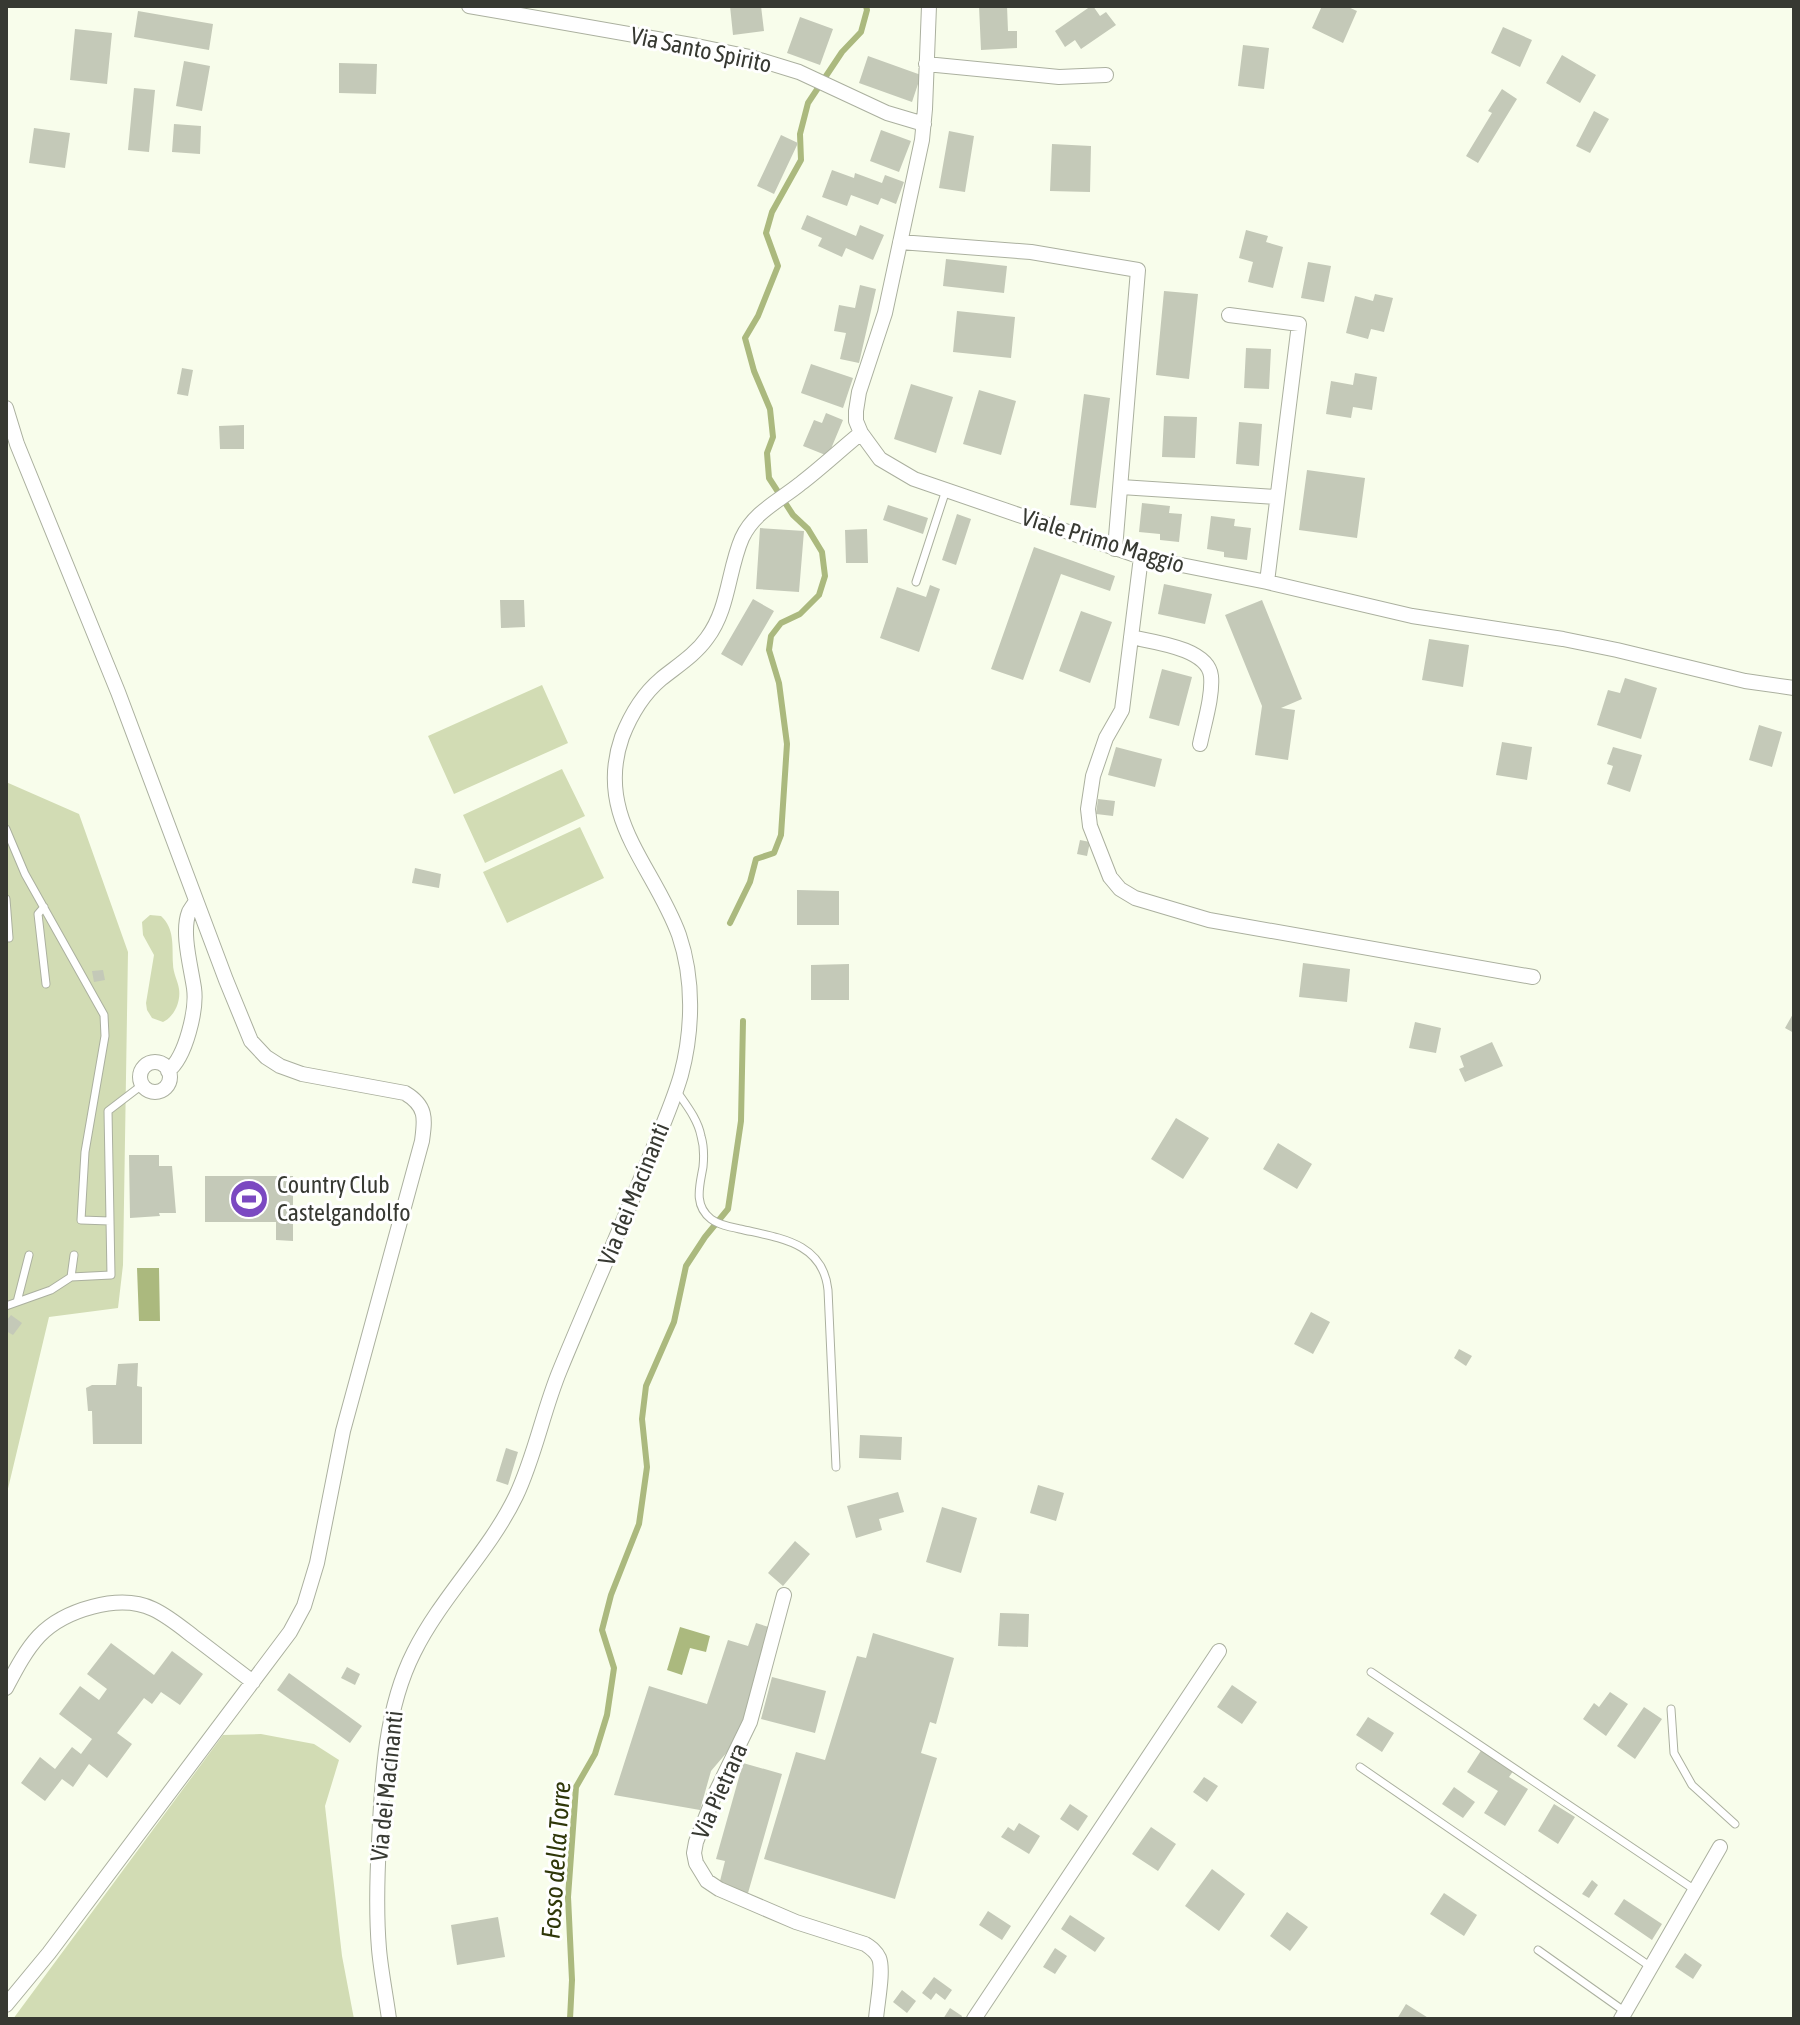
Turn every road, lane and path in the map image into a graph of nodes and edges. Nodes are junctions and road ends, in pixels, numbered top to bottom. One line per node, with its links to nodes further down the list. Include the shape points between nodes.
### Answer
1 (469, 6): 5 (street, Via Santo Spirito, via 725,51 789,68 887,113)
2 (929, 6): 3 (street)
3 (926, 64): 4 (street, via 1059,77); 5 (street)
4 (1106, 75)
5 (924, 124): 6 (street)
6 (900, 242): 9 (street, via 857,402); 10 (street, via 1031,252 1138,270)
7 (1229, 315): 12 (street, via 1299,324)
8 (6, 408): 22 (street)
9 (861, 433): 11 (street, Viale Primo Maggio, via 887,465); 29 (street, Via dei Macinanti, via 746,530 712,631 641,700 617,756 619,810 673,921 688,973 688,1033)
10 (1121, 487): 12 (street); 13 (street)
11 (946, 490): 13 (street, Viale Primo Maggio); 15 (lane)
12 (1277, 497): 16 (street)
13 (1115, 549): 14 (street, Viale Primo Maggio)
14 (1141, 557): 16 (street, Viale Primo Maggio); 17 (street)
15 (916, 582)
16 (1267, 582): 18 (street, Viale Primo Maggio, via 1392,612 1563,639)
17 (1131, 637): 19 (street, via 1190,652 1209,668); 25 (street, via 1122,710 1106,738 1088,809 1110,877 1120,889 1209,920)
18 (1794, 688)
19 (1200, 744)
20 (7, 835): 23 (lane)
21 (6, 899): 24 (lane)
22 (196, 901): 27 (street, via 187,922 194,1002 183,1051); 40 (street, via 247,1033 260,1053 302,1074 398,1091 412,1097 424,1114 422,1141 343,1431 311,1585 296,1623)
23 (44, 907): 26 (lane, via 38,914); 30 (lane, via 104,1015 81,1220)
24 (9, 938)
25 (1533, 977)
26 (46, 984)
27 (168, 1071): 28 (street, via 163,1089 154,1092); 28 (street, via 156,1062 147,1064 141,1071)
28 (142, 1085): 30 (lane, via 108,1111)
29 (676, 1090): 36 (lane, via 699,1129 704,1156 699,1198 705,1212 726,1226 800,1247 825,1273); 51 (street, Via dei Macinanti, via 558,1375 515,1497 420,1641 402,1680 387,1752 377,1880 379,1950)
30 (110, 1221): 33 (lane, via 111,1275)
31 (29, 1255): 34 (lane)
32 (74, 1255): 33 (lane)
33 (71, 1277): 34 (lane)
34 (17, 1302): 35 (lane)
35 (6, 1306)
36 (836, 1467)
37 (784, 1595): 52 (street, Via Pietrara, via 750,1722 715,1794 694,1857 702,1875 719,1889 872,1948 880,1963)
38 (1219, 1651): 53 (street)
39 (1371, 1672): 46 (lane)
40 (253, 1682): 41 (street, via 165,1615 117,1602 80,1612 43,1632); 49 (street)
41 (6, 1688)
42 (1671, 1709): 44 (lane, via 1674,1753 1692,1785)
43 (1360, 1767): 48 (lane)
44 (1735, 1824)
45 (1720, 1847): 46 (street)
46 (1695, 1890): 48 (street)
47 (1538, 1950): 50 (lane)
48 (1651, 1967): 50 (street)
49 (6, 2005)
50 (1623, 2015)
51 (389, 2019)
52 (876, 2019)
53 (974, 2019)

